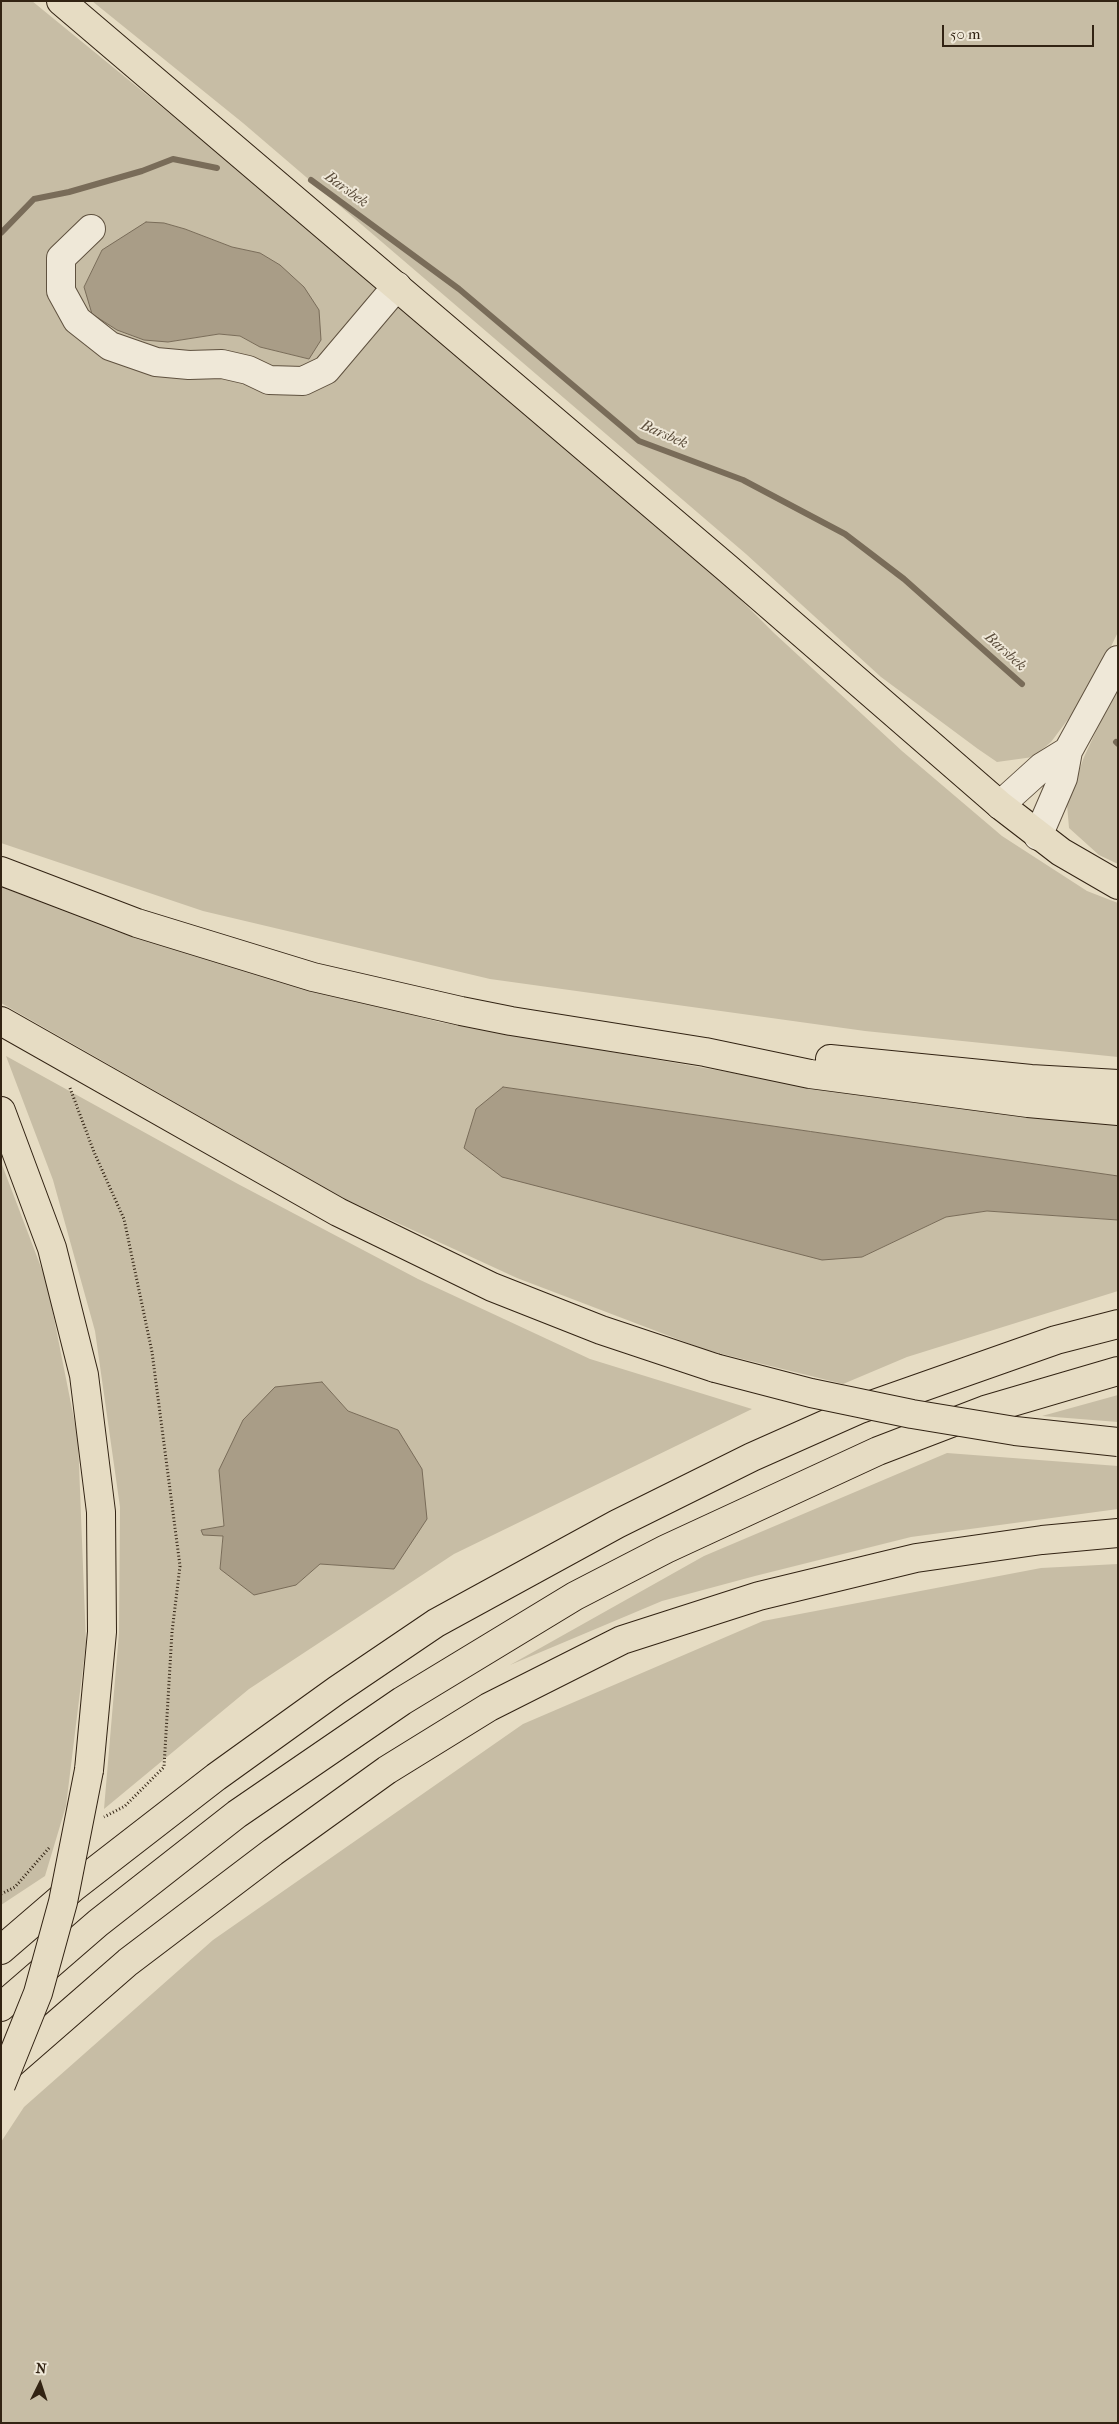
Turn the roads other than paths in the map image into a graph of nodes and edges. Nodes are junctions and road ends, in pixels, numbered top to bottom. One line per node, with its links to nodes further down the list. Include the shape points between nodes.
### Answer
1 (61, 1): 3 (main road)
2 (92, 228): 3 (street, via 61,258 61,291 77,320 110,346 156,362 222,364 248,370 269,380 303,381 326,370)
3 (397, 286): 6 (main road)
4 (1118, 660): 5 (street)
5 (1068, 751): 6 (street, via 1042,767); 7 (street, via 1063,778)
6 (1000, 805): 7 (main road)
7 (1038, 836): 9 (main road)
8 (1, 871): 11 (main road, via 137,923 313,977 511,1021)
9 (1118, 885)
10 (1, 1021): 17 (main road, bridge, via 338,1212 492,1287 601,1330 715,1368 812,1393 1015,1431)
11 (705, 1052): 12 (main road, via 814,1057 1031,1079); 14 (main road, via 810,1074 1028,1103)
12 (1118, 1084)
13 (1, 1111): 22 (main road, bridge, via 52,1248 84,1375 101,1512 102,1632 89,1770 63,1902 38,1993)
14 (1118, 1111)
15 (1118, 1324): 19 (main road, via 1056,1340 860,1409 752,1457 617,1524 436,1623 216,1777 74,1887)
16 (1118, 1371): 20 (main road, via 985,1410 878,1451 675,1545 568,1601 371,1721 237,1814 98,1923)
17 (1118, 1442)
18 (1118, 1533): 21 (main road, via 916,1558 759,1596 622,1640 489,1707 386,1770 128,1962)
19 (1, 1950)
20 (1, 2007)
21 (1, 2072)
22 (1, 2085)

